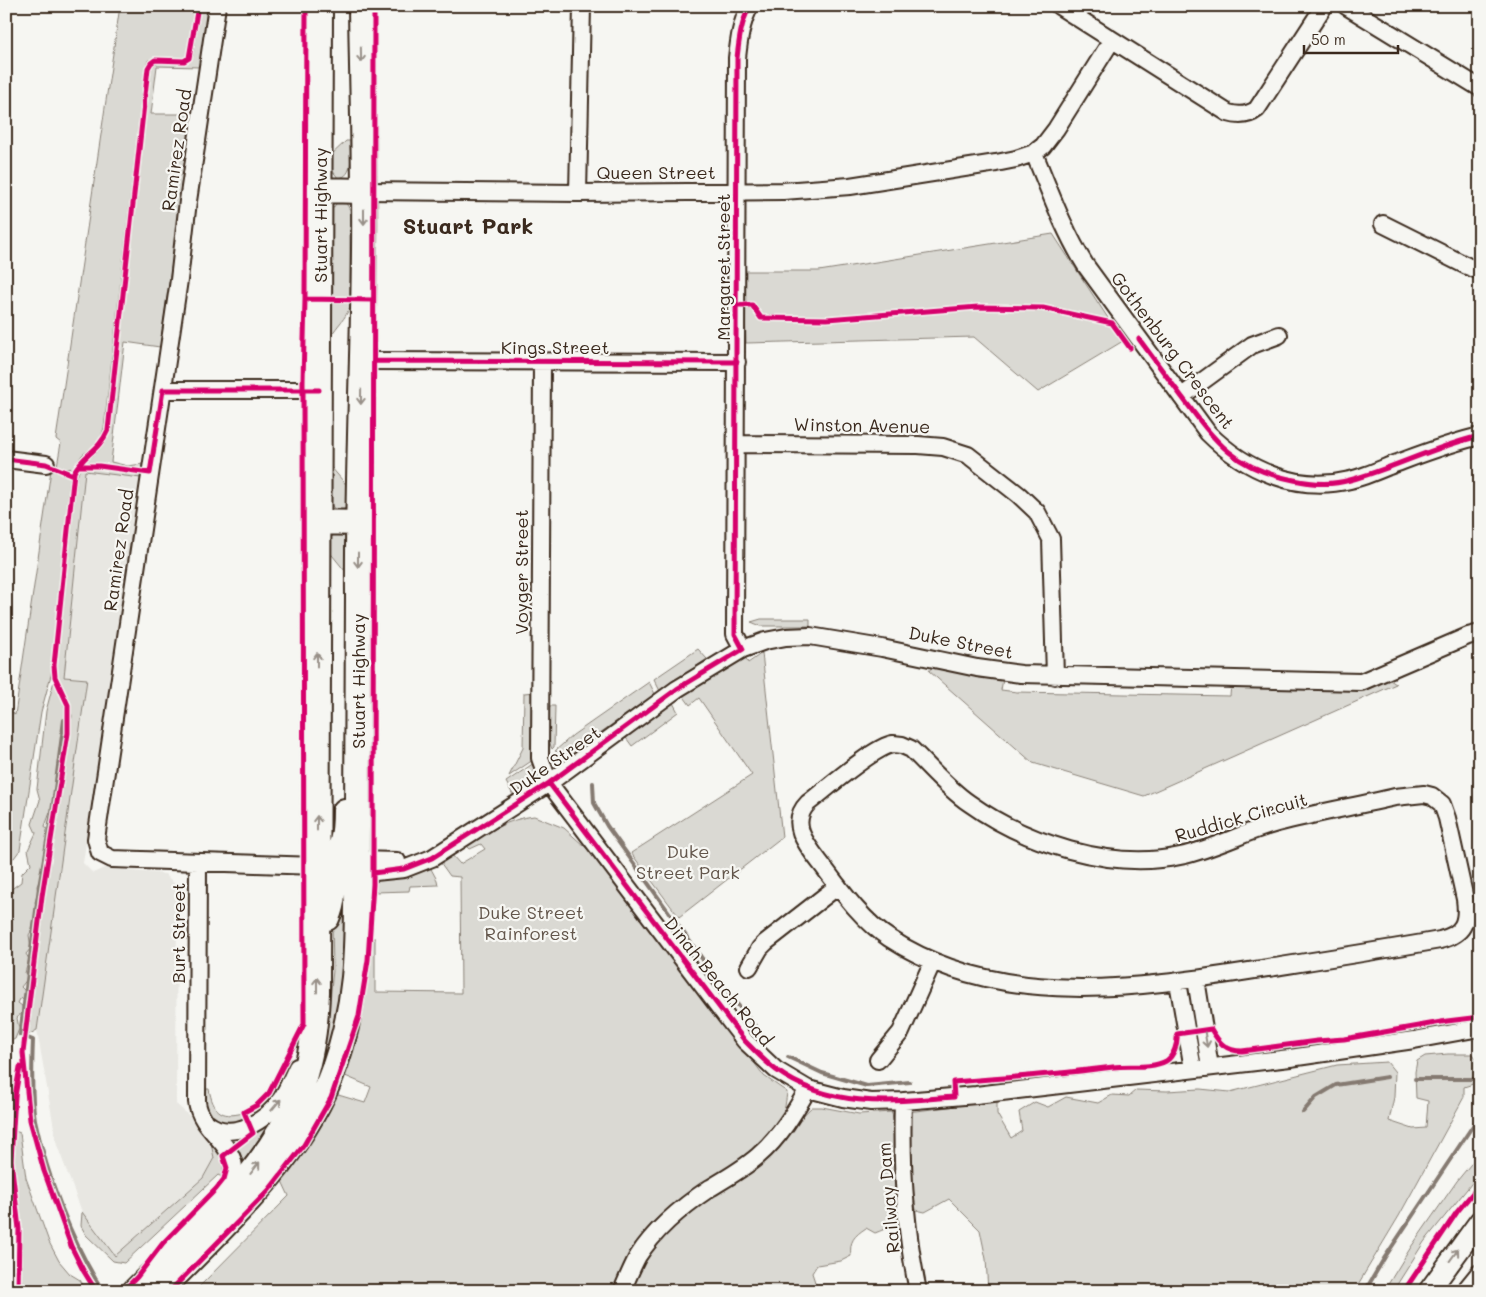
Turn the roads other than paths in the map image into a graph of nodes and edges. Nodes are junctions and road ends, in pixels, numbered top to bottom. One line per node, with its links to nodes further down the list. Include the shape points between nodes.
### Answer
1 (217, 6): 22 (street, Ramirez Road)
2 (320, 6): 12 (highway, Stuart Highway)
3 (360, 6): 13 (highway, Stuart Highway, one-way to 13)
4 (582, 6): 15 (street)
5 (750, 6): 14 (street, Margaret Street, via 739,36 737,58)
6 (1059, 6): 9 (street)
7 (1324, 6): 9 (street, via 1257,109 1243,115 1228,113)
8 (1346, 6): 10 (street)
9 (1112, 40): 11 (street, via 1056,129)
10 (1480, 88)
11 (1034, 154): 14 (street, Queen Street, via 1016,160 850,186); 24 (street, Gothenburg Crescent, via 1060,219 1090,273)
12 (320, 190): 13 (highway); 23 (highway, Stuart Highway)
13 (364, 191): 15 (street, Queen Street); 19 (highway, Stuart Highway, one-way to 19)
14 (736, 192): 15 (street, Queen Street); 21 (street, Margaret Street)
15 (578, 193)
16 (1384, 224): 17 (street)
17 (1480, 271)
18 (1279, 335): 24 (street, via 1252,345)
19 (362, 361): 20 (street, Kings Street); 30 (highway, Stuart Highway, one-way to 30)
20 (542, 361): 21 (street, Kings Street); 35 (street, Voyger Street, via 540,758)
21 (736, 362): 26 (street, Margaret Street)
22 (162, 390): 23 (street); 36 (street, Ramirez Road, via 96,839 100,853 112,859)
23 (319, 390): 29 (highway, Stuart Highway)
24 (1182, 396): 25 (street, Gothenburg Crescent, via 1208,433 1238,459 1257,470 1300,482 1324,484 1349,480)
25 (1480, 436)
26 (737, 444): 32 (street, Margaret Street, via 736,634); 33 (street, Winston Avenue, via 918,445 943,447 968,455 1037,512 1051,539)
27 (6, 459): 28 (street)
28 (46, 464)
29 (318, 522): 30 (highway); 37 (highway, Stuart Highway, one-way to 29)
30 (358, 522): 34 (highway, Stuart Highway, one-way to 34)
31 (1480, 633): 33 (street, Duke Street, via 1361,682)
32 (743, 649): 33 (street, Duke Street, via 765,641 810,636 977,668); 35 (street, Duke Street, via 677,689)
33 (1055, 676)
34 (358, 703): 37 (highway, via 347,763 343,833 333,858); 38 (highway, Stuart Highway)
35 (549, 782): 38 (street, Duke Street, via 432,858 396,861); 52 (street, Dinah Beach Road, via 746,1042 776,1070)
36 (198, 863): 37 (street, Burt Street); 54 (street, Burt Street, via 196,1096 198,1110)
37 (317, 866): 40 (highway, Stuart Highway)
38 (358, 871): 40 (highway, via 344,870 336,879 328,915); 57 (highway, Stuart Highway, via 357,957 351,1005 339,1053 314,1112 268,1180)
39 (838, 886): 41 (street, Ruddick Circuit, via 888,937); 42 (street, via 766,942); 43 (street, Ruddick Circuit, via 802,836 801,812 866,758 889,745 898,744 911,749 968,803 1017,832 1068,850 1116,858 1147,860 1180,856 1277,823 1413,794 1428,795 1442,804 1466,909 1464,924 1453,935 1440,940)
40 (316, 934): 45 (highway, Stuart Highway, one-way to 40)
41 (932, 961): 44 (street, Ruddick Circuit, via 992,981 1028,986 1072,988); 49 (street, via 901,1032)
42 (749, 967)
43 (1196, 979): 44 (street, Ruddick Circuit); 50 (street, one-way to 50)
44 (1178, 982): 51 (street)
45 (316, 1013): 54 (street, one-way to 45, via 217,1129 235,1130 253,1125 273,1110 299,1064); 57 (highway, Stuart Highway, one-way to 45, via 242,1184 280,1132 307,1071)
46 (1480, 1028): 47 (street, Dinah Beach Road)
47 (1444, 1034): 48 (street); 50 (street, Dinah Beach Road)
48 (1480, 1036)
49 (878, 1060)
50 (1210, 1067): 51 (street, Dinah Beach Road)
51 (1192, 1069): 53 (street, Dinah Beach Road)
52 (808, 1089): 53 (street, Dinah Beach Road, via 871,1102); 58 (street, via 772,1143 735,1174 674,1215 658,1232 638,1257)
53 (903, 1101): 59 (street, Railway Dam, via 903,1173)
54 (204, 1120): 57 (street, Burt Street, via 230,1154 234,1168 231,1180 167,1248)
55 (1480, 1221): 60 (main road, one-way to 55)
56 (1480, 1275): 61 (main road)
57 (145, 1289)
58 (622, 1291)
59 (918, 1291)
60 (1429, 1291)
61 (1467, 1291)

